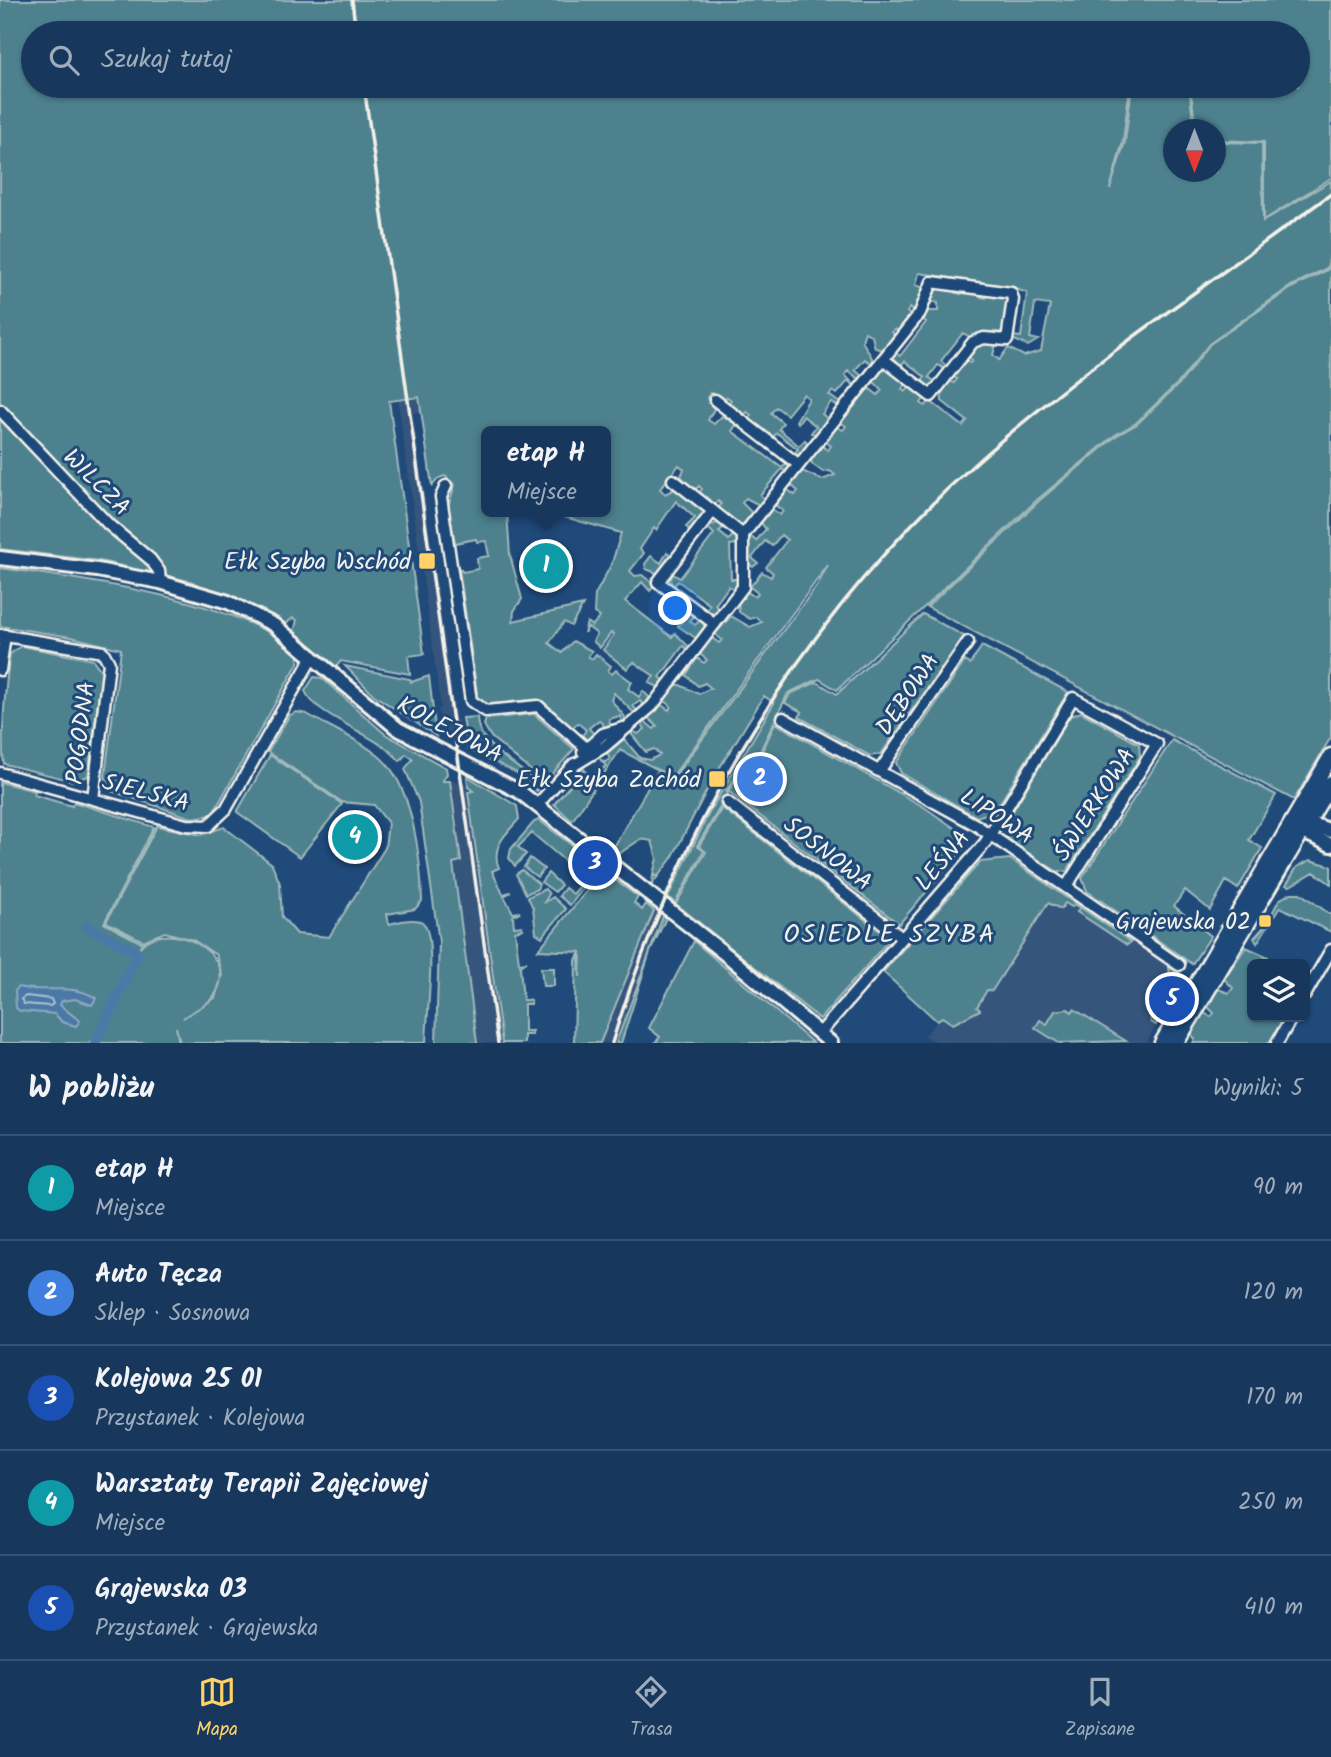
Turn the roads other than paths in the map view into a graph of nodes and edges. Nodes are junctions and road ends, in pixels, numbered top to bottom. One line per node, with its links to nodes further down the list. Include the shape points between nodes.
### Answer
1 (883, 359): 1 (street, via 920,313 932,282 1011,293 1007,340 973,342 931,396); 4 (street)
2 (715, 401): 4 (street)
3 (0, 410): 10 (street, WILCZA, via 109,525 150,559)
4 (799, 465): 8 (street)
5 (673, 480): 7 (street)
6 (446, 486): 19 (street, via 441,497 471,701 486,711 538,706)
7 (713, 511): 8 (street); 11 (street, via 658,582)
8 (743, 535): 11 (street, via 743,587)
9 (0, 558): 10 (street, KOLEJOWA)
10 (160, 582): 14 (street, KOLEJOWA, via 251,612)
11 (715, 624): 17 (street, via 652,706)
12 (2, 635): 15 (street); 25 (street, POGODNA, via 107,656)
13 (968, 642): 22 (street, DĘBOWA)
14 (313, 656): 25 (street, SIELSKA, via 216,822 193,827); 27 (street, KOLEJOWA, via 398,729 498,778)
15 (0, 670)
16 (783, 718): 22 (street, LIPOWA)
17 (624, 728): 19 (street, via 603,734); 21 (street)
18 (1157, 744): 30 (street, LEŚNA, via 1073,698); 32 (street, ŚWIERKOWA)
19 (586, 748): 21 (street)
20 (1331, 756): 28 (main road)
21 (571, 767): 27 (street)
22 (880, 771): 30 (street, LIPOWA)
23 (0, 773): 25 (street, SIELSKA)
24 (1331, 783): 28 (main road)
25 (93, 799)
26 (727, 802): 33 (street, SOSNOWA)
27 (537, 805): 38 (street, KOLEJOWA)
28 (1301, 824): 29 (street); 31 (street); 40 (main road); 41 (main road)
29 (1331, 831)
30 (990, 835): 32 (street, LIPOWA); 33 (street, LEŚNA)
31 (1331, 845)
32 (1066, 887): 35 (street, LIPOWA)
33 (902, 938): 38 (street, LEŚNA)
34 (1331, 950): 36 (street)
35 (1179, 965)
36 (1310, 986)
37 (1289, 1022): 42 (street)
38 (820, 1033): 39 (street, KOLEJOWA)
39 (831, 1043)
40 (1162, 1043)
41 (1177, 1043)
42 (1277, 1043)

